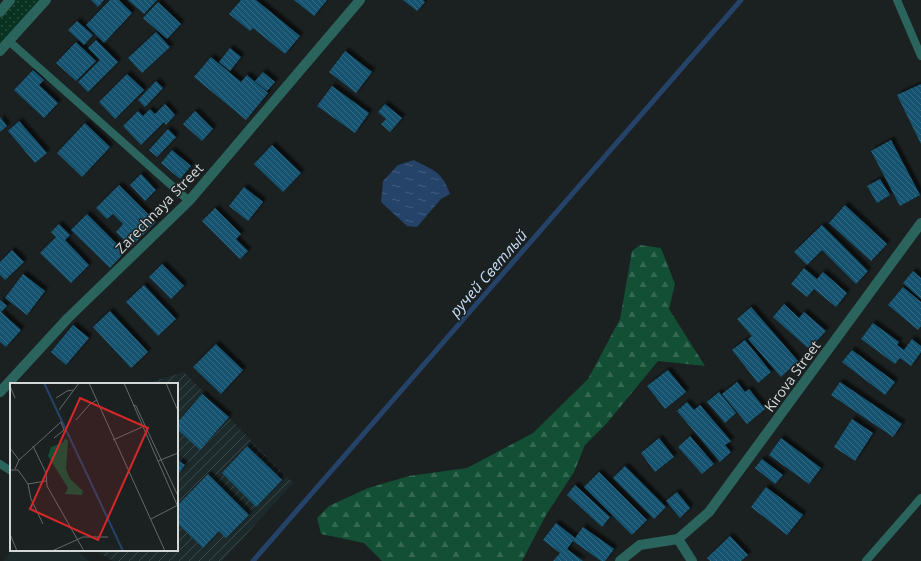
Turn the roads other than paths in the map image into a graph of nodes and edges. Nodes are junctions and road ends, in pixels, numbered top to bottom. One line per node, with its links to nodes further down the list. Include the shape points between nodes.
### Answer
1 (10, 0): 5 (street)
2 (46, 0): 6 (street)
3 (360, 0): 9 (street, Zarechnaya Street)
4 (897, 0): 8 (lane)
5 (0, 12)
6 (10, 42): 7 (street); 9 (lane)
7 (0, 51)
8 (921, 56)
9 (189, 201): 11 (street, Zarechnaya Street, via 68,318)
10 (921, 223): 15 (street, Kirova Street, via 709,512)
11 (0, 392)
12 (0, 464): 13 (lane)
13 (10, 470)
14 (921, 498): 18 (lane)
15 (678, 539): 16 (street, via 640,545); 17 (street)
16 (620, 561)
17 (692, 561)
18 (866, 561)

